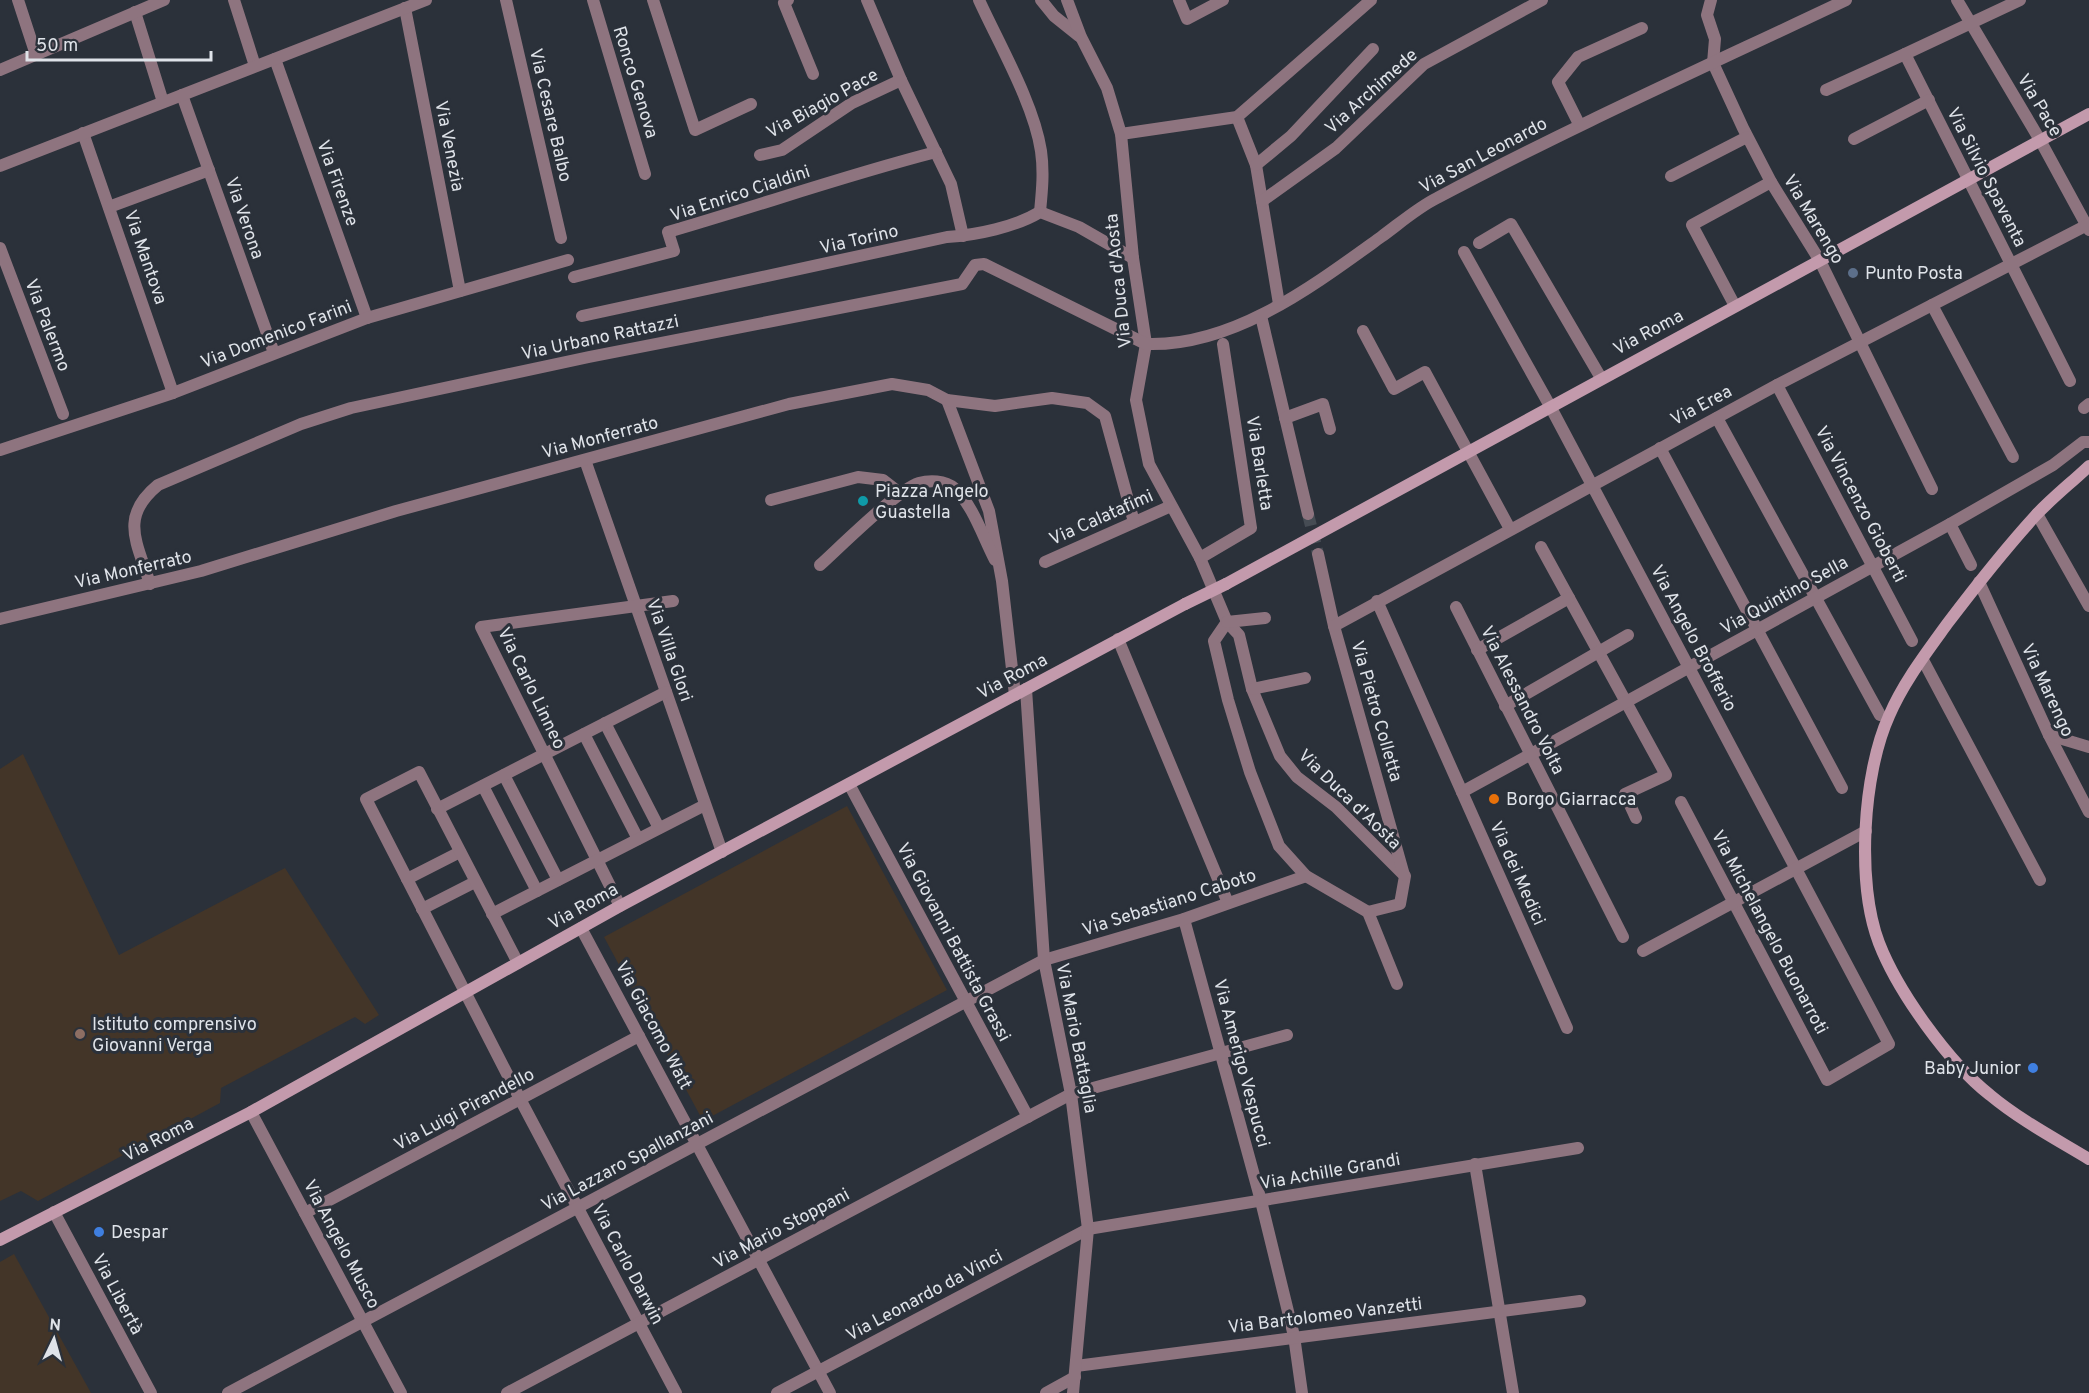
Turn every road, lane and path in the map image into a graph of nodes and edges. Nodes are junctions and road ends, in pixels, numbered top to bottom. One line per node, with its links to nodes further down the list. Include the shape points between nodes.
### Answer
1 (18, 0): 28 (street)
2 (164, 0): 22 (street)
3 (234, 0): 31 (street)
4 (423, 0): 21 (street)
5 (506, 0): 62 (street, Via Cesare Balbo)
6 (593, 0): 53 (street, Ronco Genova)
7 (653, 0): 39 (street, via 695,130)
8 (788, 0): 33 (street, via 784,3)
9 (867, 0): 34 (street, Via Biagio Pace)
10 (979, 0): 59 (street, via 1033,120 1044,181)
11 (1041, 0): 25 (street)
12 (1067, 0): 25 (street, Via Duca d'Aosta)
13 (1179, 0): 14 (street, via 1187,19)
14 (1223, 0)
15 (1371, 0): 41 (street)
16 (1542, 0): 57 (street, Via Archimede, via 1424,63 1336,148)
17 (1711, 0): 30 (street, via 1707,15 1715,39)
18 (1846, 0): 30 (street, Via San Leonardo)
19 (1957, 0): 23 (street, Via Pace)
20 (2020, 0): 23 (street)
21 (405, 8): 29 (street); 71 (street, Via Venezia)
22 (135, 12): 28 (street); 38 (street)
23 (1970, 24): 27 (street); 47 (street, Via Pace)
24 (1642, 28): 42 (street, via 1578,57 1558,82)
25 (1081, 37): 44 (street, Via Duca d'Aosta, via 1107,88)
26 (1373, 49): 50 (street, via 1291,136)
27 (1905, 54): 35 (street); 37 (street, Via Silvio Spaventa)
28 (36, 55): 32 (street)
29 (275, 59): 31 (street); 77 (street, Via Firenze)
30 (1713, 63): 42 (street, Via San Leonardo); 45 (street, Via Marengo)
31 (255, 66): 36 (street)
32 (0, 70)
33 (813, 74)
34 (901, 80): 48 (street, Via Biagio Pace); 49 (street, Via Biagio Pace, via 852,103 782,150)
35 (1826, 90)
36 (182, 94): 38 (street); 52 (street, Via Verona)
37 (1929, 100): 46 (street); 55 (street, Via Silvio Spaventa)
38 (163, 102): 43 (street)
39 (751, 104)
40 (2089, 114): 47 (main road, Via Roma)
41 (1238, 117): 44 (street); 50 (street)
42 (1579, 124): 72 (street, Via San Leonardo, via 1434,199 1331,273)
43 (83, 133): 51 (street); 58 (street, Via Mantova)
44 (1121, 134): 66 (street, Via Duca d'Aosta)
45 (1747, 137): 54 (street); 56 (street, Via Marengo)
46 (1854, 139)
47 (2040, 140): 55 (main road, Via Roma); 60 (street, Via Pace)
48 (936, 152): 61 (street, Via Biagio Pace, via 951,184); 70 (street, Via Enrico Cialdini, via 868,169 668,232 674,251)
49 (760, 155)
50 (1256, 165): 57 (street)
51 (0, 166)
52 (209, 170): 58 (street); 82 (street, Via Verona)
53 (645, 174)
54 (1671, 176)
55 (1968, 179): 68 (main road, Via Roma); 69 (street, Via Silvio Spaventa)
56 (1771, 182): 68 (street, Via Marengo); 74 (street, via 1692,225)
57 (1262, 201): 72 (street)
58 (109, 207): 86 (street, Via Mantova)
59 (1040, 212): 61 (street, Via Torino, via 1027,220); 66 (street, via 1079,227)
60 (2088, 227): 69 (street, Via Erea)
61 (963, 236): 75 (street, Via Torino)
62 (561, 238)
63 (1479, 243): 83 (street, via 1511,224)
64 (0, 248): 89 (street, Via Palermo)
65 (1464, 252): 88 (street, Via Angelo Brofferio)
66 (1134, 258): 80 (street, Via Duca d'Aosta)
67 (568, 260): 71 (street, Via Domenico Farini)
68 (1820, 261): 74 (main road, Via Roma); 79 (street, Via Marengo)
69 (2011, 264): 73 (street, Via Erea); 84 (street, Via Silvio Spaventa)
70 (574, 277)
71 (460, 291): 77 (street, Via Domenico Farini)
72 (1279, 304): 76 (street, Via San Leonardo)
73 (1932, 305): 79 (street, Via Erea); 97 (street)
74 (1735, 306): 83 (main road, Via Roma)
75 (582, 316)
76 (1261, 316): 80 (street, Via San Leonardo, via 1175,345); 90 (street)
77 (367, 318): 82 (street, Via Domenico Farini)
78 (1363, 331): 96 (street, via 1394,389 1425,372)
79 (1860, 343): 85 (street, Via Erea); 101 (street, Via Marengo)
80 (1146, 344): 104 (street, Via Duca d'Aosta, via 1136,400 1149,464); 119 (street, Via Urbano Rattazzi, via 984,264 975,265 962,284 351,408 301,424 158,484 141,498 134,515 136,537)
81 (1224, 344): 112 (street, Via Barletta, via 1251,528)
82 (274, 353): 86 (street, Via Domenico Farini)
83 (1601, 378): 88 (main road, Via Roma)
84 (2070, 381)
85 (1777, 385): 91 (street, Via Erea); 116 (street, Via Vincenzo Gioberti)
86 (173, 393): 95 (street, Via Domenico Farini)
87 (947, 400): 98 (street, Via Monferrato, via 928,390 892,384 789,404); 107 (street, Via Monferrato, via 995,406 1052,398 1087,403 1105,416); 117 (street, Via Mario Battaglia, via 989,511)
88 (1550, 406): 96 (main road, Via Roma); 100 (street, Via Angelo Brofferio)
89 (63, 414)
90 (1286, 418): 92 (street, via 1323,404); 105 (street)
91 (1717, 418): 94 (street, Via Erea); 121 (street)
92 (1330, 429)
93 (2089, 442): 108 (street, Via Quintino Sella, via 2083,442 2053,465)
94 (1660, 448): 100 (street, Via Erea); 131 (street)
95 (0, 450)
96 (1468, 452): 109 (street); 133 (main road, Via Roma, bridge)
97 (2013, 457)
98 (585, 460): 119 (street, Via Monferrato); 125 (street, Via Villa Glori)
99 (2089, 466): 106 (main road)
100 (1592, 485): 109 (street, Via Erea); 138 (street, Via Angelo Brofferio)
101 (1932, 489)
102 (901, 494): 103 (street, via 883,480 858,477); 115 (street); 117 (street, via 918,483 936,481 953,486)
103 (771, 500)
104 (1171, 506): 107 (street, Via Calatafimi); 112 (street, Via Duca d'Aosta)
105 (1308, 514)
106 (2037, 514): 118 (main road); 124 (street)
107 (1134, 522): 113 (street, Via Calatafimi)
108 (1950, 524): 114 (street); 116 (street, Via Quintino Sella)
109 (1510, 530): 123 (street, Via Erea)
110 (1541, 547): 120 (street)
111 (1318, 554): 130 (street, Via Pietro Colletta)
112 (1200, 558): 129 (street, Via Duca d'Aosta)
113 (1045, 562)
114 (1971, 564)
115 (820, 565)
116 (1874, 566): 121 (street, Via Quintino Sella); 134 (street, Via Vincenzo Gioberti)
117 (1001, 572): 142 (street, Via Mario Battaglia)
118 (1979, 582): 137 (main road); 148 (street, Via Marengo)
119 (150, 584): 128 (street, Via Monferrato)
120 (1569, 598): 135 (street); 136 (street)
121 (1816, 598): 131 (street, Via Quintino Sella); 145 (street)
122 (673, 601): 125 (street, Via Carlo Linneo)
123 (1377, 601): 130 (street, Via Erea); 156 (street, Via dei Medici)
124 (2089, 606)
125 (636, 607): 141 (street, Via Villa Glori); 150 (street, Via Carlo Linneo, via 481,627)
126 (1456, 607): 135 (street, Via Alessandro Volta)
127 (1265, 618): 129 (street)
128 (0, 619)
129 (1227, 622): 140 (street, Via Duca d'Aosta, via 1239,635); 169 (street, via 1214,641 1234,721 1279,846)
130 (1334, 626): 170 (street, Via Pietro Colletta)
131 (1757, 629): 138 (street, Via Quintino Sella); 155 (street)
132 (1628, 635): 136 (street)
133 (1118, 639): 142 (main road, Via Roma); 177 (street)
134 (1912, 641)
135 (1478, 650): 144 (street, Via Alessandro Volta)
136 (1599, 652): 143 (street); 144 (street)
137 (1923, 660): 163 (main road, via 1895,702 1882,733 1873,768); 173 (street)
138 (1690, 668): 143 (street, Via Quintino Sella); 168 (street, Via Angelo Brofferio)
139 (1305, 678): 140 (street)
140 (1252, 689): 170 (street, Via Duca d'Aosta, via 1280,756 1291,770 1336,807)
141 (666, 692): 146 (street); 158 (street, Via Villa Glori)
142 (1020, 692): 153 (main road, Via Roma); 186 (street, Via Mario Battaglia)
143 (1627, 703): 151 (street, Via Quintino Sella); 161 (street, via 1666,775 1625,794)
144 (1505, 706): 151 (street, Via Alessandro Volta)
145 (1880, 715)
146 (605, 723): 147 (street); 162 (street)
147 (584, 734): 150 (street); 164 (street)
148 (2049, 735): 149 (street); 160 (street, Via Marengo)
149 (2089, 747)
150 (544, 754): 152 (street); 167 (street, Via Carlo Linneo)
151 (1530, 756): 156 (street, Via Quintino Sella); 184 (street, Via Alessandro Volta)
152 (504, 775): 154 (street); 172 (street)
153 (849, 784): 166 (main road, Via Roma); 190 (street, Via Giovanni Battista Grassi)
154 (483, 786): 159 (street); 175 (street)
155 (1842, 788)
156 (1462, 792): 191 (street, Via dei Medici)
157 (1681, 802): 176 (street, Via Michelangelo Buonarroti)
158 (705, 805): 162 (street); 166 (street, Via Villa Glori)
159 (437, 809): 165 (street); 171 (street, Via Carlo Darwin, via 419,772 366,799)
160 (2089, 812)
161 (1636, 818)
162 (659, 828): 164 (street)
163 (1866, 831): 168 (street); 202 (main road, via 1869,901 1879,942 1906,993 1947,1053 1989,1095)
164 (638, 839): 167 (street)
165 (460, 852): 171 (street); 174 (street)
166 (722, 852): 178 (main road, Via Roma)
167 (597, 860): 172 (street); 178 (street, Via Carlo Linneo)
168 (1797, 869): 176 (street); 195 (street, Via Angelo Brofferio, via 1889,1044)
169 (1306, 876): 177 (street, Via Sebastiano Caboto); 180 (street)
170 (1405, 876): 180 (street, Via Duca d'Aosta, via 1400,904)
171 (407, 879): 179 (street, Via Carlo Darwin)
172 (558, 880): 175 (street)
173 (2040, 880)
174 (475, 882): 179 (street); 181 (street)
175 (537, 891): 181 (street)
176 (1735, 901): 185 (street); 195 (street, Via Michelangelo Buonarroti)
177 (1228, 903): 182 (street, Via Sebastiano Caboto)
178 (620, 906): 183 (main road, Via Roma)
179 (422, 909): 189 (street, Via Carlo Darwin)
180 (1368, 912): 188 (street)
181 (492, 914): 187 (street)
182 (1184, 919): 186 (street, Via Sebastiano Caboto); 194 (street, Via Amerigo Vespucci)
183 (581, 928): 187 (main road, Via Roma); 193 (street, Via Giacomo Watt)
184 (1623, 936)
185 (1643, 951)
186 (1044, 960): 190 (street, Via Lazzaro Spallanzani); 196 (street, Via Mario Battaglia)
187 (518, 963): 189 (main road, Via Roma)
188 (1397, 984)
189 (465, 992): 197 (street, Via Carlo Darwin); 198 (main road, Via Roma)
190 (966, 1001): 199 (street, Via Giovanni Battista Grassi); 200 (street, Via Lazzaro Spallanzani)
191 (1567, 1028)
192 (1287, 1035): 194 (street, Via Mario Stoppani)
193 (639, 1036): 197 (street, Via Luigi Pirandello); 200 (street, Via Giacomo Watt)
194 (1219, 1052): 196 (street, Via Mario Stoppani); 204 (street, Via Amerigo Vespucci)
195 (1827, 1080)
196 (1071, 1094): 199 (street, Via Mario Stoppani); 208 (street, Via Mario Battaglia)
197 (520, 1100): 205 (street, Via Carlo Darwin); 207 (street, Via Luigi Pirandello)
198 (251, 1112): 206 (main road, Via Roma); 207 (street, Via Angelo Musco)
199 (1028, 1117): 210 (street, Via Mario Stoppani)
200 (697, 1144): 205 (street, Via Lazzaro Spallanzani); 210 (street, Via Giacomo Watt)
201 (1578, 1148): 203 (street, Via Achille Grandi)
202 (2089, 1159)
203 (1475, 1164): 204 (street, Via Achille Grandi); 212 (street)
204 (1261, 1201): 208 (street, Via Achille Grandi); 215 (street, Via Amerigo Vespucci)
205 (577, 1208): 213 (street, Via Lazzaro Spallanzani); 214 (street, Via Carlo Darwin)
206 (54, 1212): 209 (main road, Via Roma); 218 (street, Via Libertà)
207 (305, 1213): 213 (street, Via Angelo Musco)
208 (1088, 1229): 216 (street, Via Leonardo da Vinci); 217 (street, Via Mario Battaglia)
209 (0, 1240)
210 (759, 1260): 214 (street, Via Mario Stoppani); 216 (street, Via Giacomo Watt)
211 (1580, 1300): 212 (street, Via Bartolomeo Vanzetti)
212 (1499, 1311): 215 (street, Via Bartolomeo Vanzetti); 228 (street)
213 (363, 1321): 219 (street, Via Lazzaro Spallanzani); 220 (street, Via Angelo Musco)
214 (639, 1323): 221 (street, Via Mario Stoppani); 222 (street, Via Carlo Darwin)
215 (1294, 1336): 217 (street, Via Bartolomeo Vanzetti); 227 (street, Via Amerigo Vespucci)
216 (819, 1371): 223 (street, Via Leonardo da Vinci); 224 (street, Via Giacomo Watt)
217 (1075, 1372): 225 (street); 226 (street, Via Mario Battaglia)
218 (151, 1393)
219 (228, 1393)
220 (401, 1393)
221 (507, 1393)
222 (676, 1393)
223 (777, 1393)
224 (830, 1393)
225 (1046, 1393)
226 (1073, 1393)
227 (1302, 1393)
228 (1513, 1393)

